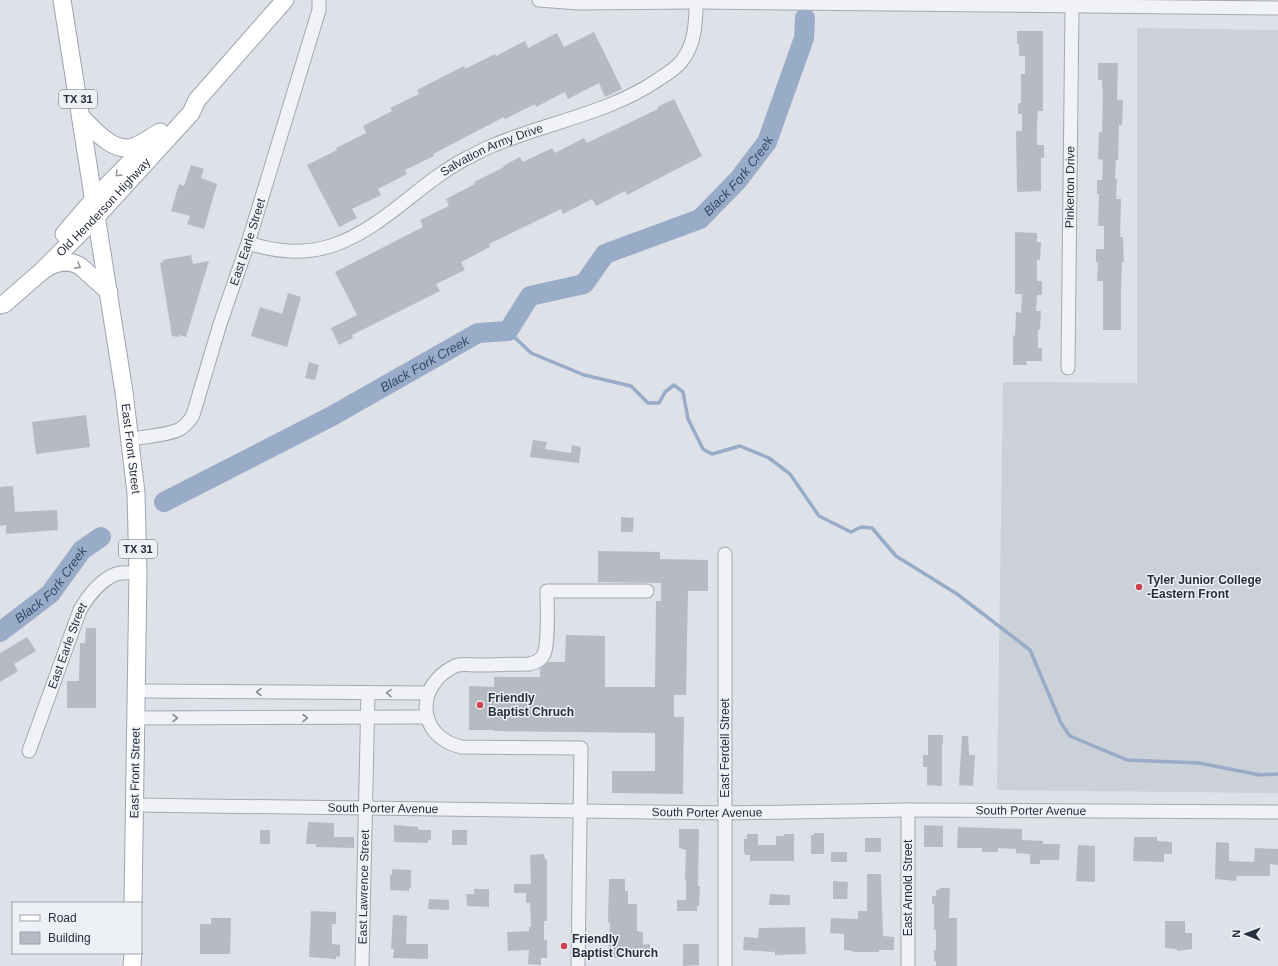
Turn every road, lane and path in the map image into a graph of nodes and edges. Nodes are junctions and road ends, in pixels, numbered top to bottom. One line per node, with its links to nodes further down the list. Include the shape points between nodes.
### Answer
1 (62, 0): 12 (main road, East Front Street / TX 31)
2 (285, 0): 11 (main road, Old Henderson Highway)
3 (319, 0): 16 (street, East Earle Street, via 319,10)
4 (539, 0): 5 (street)
5 (596, 1): 6 (street)
6 (696, 2): 7 (street); 16 (street, Salvation Army Drive, via 694,31 683,59 671,71 637,93 487,148 431,181 377,224 335,244 312,250 288,252)
7 (1003, 3): 9 (street)
8 (1158, 3): 9 (street); 10 (street)
9 (1072, 6): 21 (street, Pinkerton Drive)
10 (1278, 8)
11 (196, 100): 13 (main road, Old Henderson Highway, via 184,106); 15 (main road, Old Henderson Highway, via 191,112)
12 (81, 117): 13 (main road, via 112,144 123,148 134,147); 14 (main road, East Front Street / TX 31)
13 (160, 132): 14 (main road, Old Henderson Highway, one-way to 14)
14 (94, 199): 15 (main road, East Front Street / TX 31); 19 (main road, Old Henderson Highway, via 69,230)
15 (96, 216): 17 (main road, Old Henderson Highway); 18 (main road, East Front Street / TX 31)
16 (248, 243): 22 (street, East Earle Street, via 190,420 179,430)
17 (42, 271): 18 (main road, one-way to 18, via 57,262 75,263); 20 (main road, Old Henderson Highway)
18 (108, 292): 22 (main road, East Front Street / TX 31)
19 (0, 294)
20 (0, 305)
21 (1068, 368)
22 (130, 439): 24 (main road, East Front Street / TX 31, via 136,493)
23 (725, 554): 38 (street, East Ferdell Street)
24 (138, 573): 26 (main road, East Front Street / TX 31); 32 (street, East Earle Street, via 115,575 96,588 85,601)
25 (647, 591): 28 (street, via 547,591 546,643 540,660 529,664 457,665 444,672)
26 (136, 691): 27 (street, one-way to 26); 30 (main road, East Front Street / TX 31)
27 (368, 693): 28 (street, one-way to 27); 31 (street, East Lawrence Street)
28 (428, 693): 29 (street)
29 (426, 717): 31 (street); 36 (street, via 442,738 451,745 461,747 581,748)
30 (136, 718): 31 (street, one-way to 31); 33 (main road, East Front Street / TX 31)
31 (368, 718): 34 (street, East Lawrence Street)
32 (29, 751)
33 (135, 805): 34 (street, South Porter Avenue); 39 (main road, East Front Street / TX 31)
34 (366, 809): 36 (street, South Porter Avenue); 42 (street, East Lawrence Street)
35 (908, 810): 37 (street, South Porter Avenue); 38 (street, South Porter Avenue); 45 (street, East Arnold Street)
36 (580, 811): 38 (street, South Porter Avenue); 43 (street)
37 (1278, 812)
38 (725, 813): 44 (street, East Ferdell Street)
39 (133, 902)
40 (133, 954): 41 (main road)
41 (132, 966)
42 (362, 966)
43 (578, 966)
44 (725, 966)
45 (908, 966)

